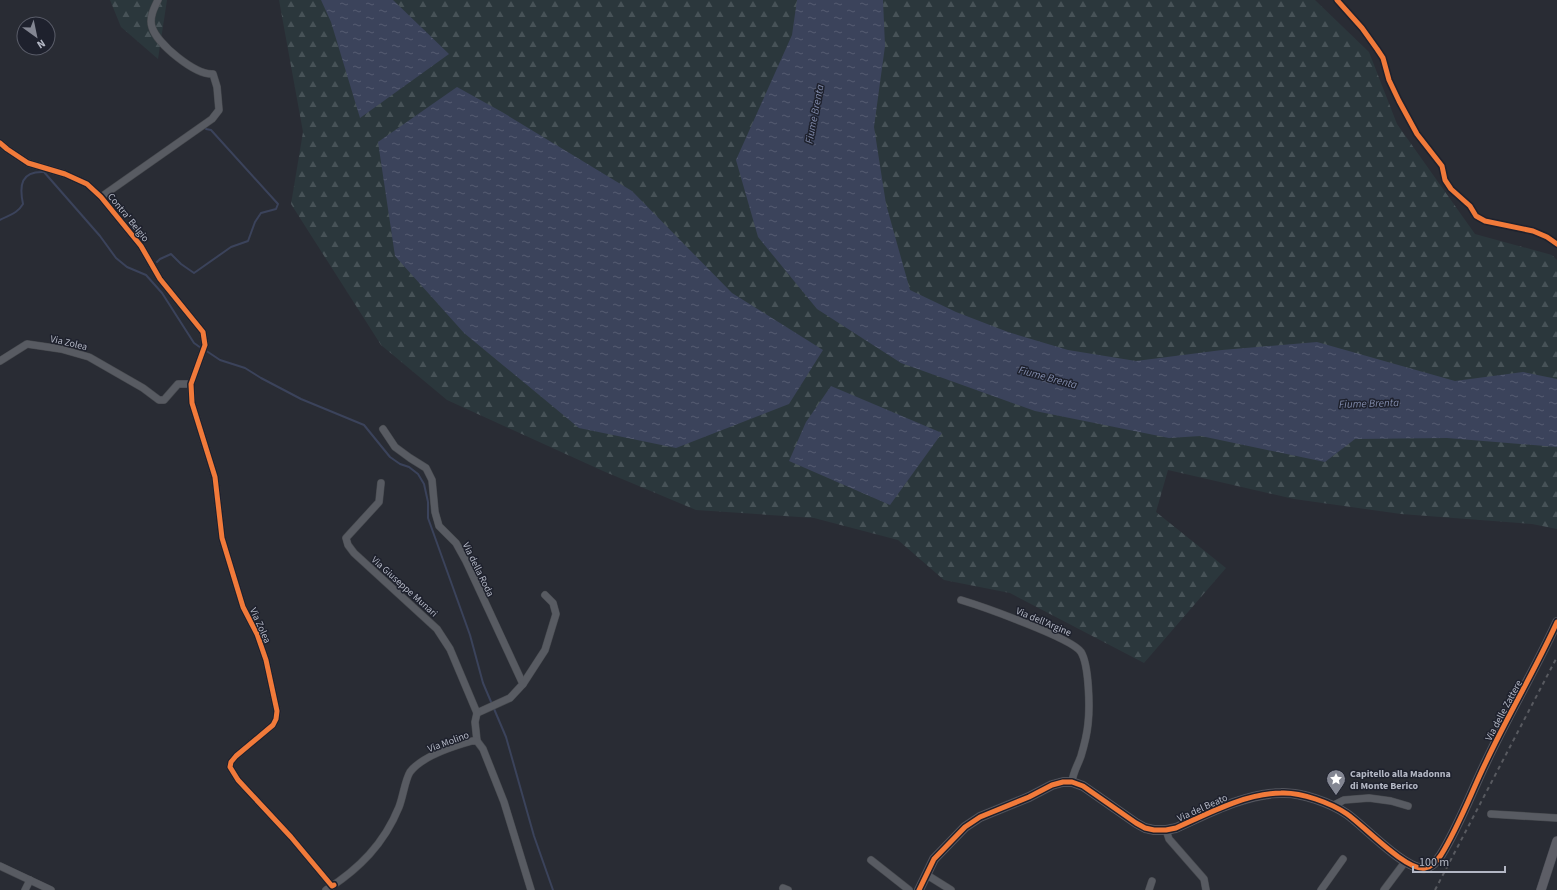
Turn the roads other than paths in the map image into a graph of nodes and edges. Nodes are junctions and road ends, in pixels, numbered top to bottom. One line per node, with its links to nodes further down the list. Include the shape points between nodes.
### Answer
1 (158, 0): 3 (street, Contra' Belgio, via 152,14 151,26 155,34 185,64 207,75 213,74 219,110 212,119)
2 (0, 143): 3 (street, Contra' Belgio, via 28,163 65,174 87,184)
3 (101, 197): 4 (street, Contra' Belgio, via 140,246 160,279 203,332)
4 (206, 345): 6 (street, Via Zolea)
5 (0, 361): 6 (street, Via Zolea, via 27,344 61,349 89,357 159,400 164,400 179,384)
6 (191, 384): 30 (street, Via Zolea, via 192,403 214,477 222,538 243,607 266,660 277,711 273,725 249,743 231,762 230,767 238,780 291,837)
7 (383, 429): 12 (street, Via della Roda, via 395,447 426,468 432,480 439,526 456,543 466,561)
8 (381, 483): 13 (street, Via Giuseppe Munari, via 379,502 346,538 348,545 438,629 450,649)
9 (545, 595): 12 (street, via 553,603 556,614 545,650)
10 (961, 600): 15 (street, Via dell'Argine, via 1060,638 1080,650 1087,673 1088,723 1081,757)
11 (1557, 622): 18 (street, Via delle Zattere)
12 (523, 684): 13 (street, via 510,698)
13 (477, 713): 14 (street)
14 (477, 741): 30 (street, Via Molino, via 461,744 425,760 410,772 400,806 383,836 370,855); 33 (street, Via Molino, via 483,748 504,802)
15 (1072, 782): 21 (street, Via del Beato, via 1083,786 1136,823 1154,830); 27 (street, via 1052,785 980,817 965,827 934,859)
16 (1332, 806): 17 (street, via 1344,800 1369,798); 21 (street, Via del Beato, via 1309,797 1282,793 1234,803); 25 (street, Via del Beato, via 1346,813)
17 (1408, 806)
18 (1466, 806): 25 (street, Via del Beato, via 1442,854 1435,862 1425,868)
19 (1491, 814): 20 (street)
20 (1557, 818)
21 (1166, 830): 38 (street, via 1169,839 1204,879)
22 (1557, 840): 41 (street)
23 (1343, 859): 39 (street)
24 (871, 860): 34 (street)
25 (1405, 862): 40 (street)
26 (0, 866): 28 (street)
27 (927, 875): 35 (street); 36 (street)
28 (30, 880): 31 (street); 32 (street)
29 (1152, 881): 37 (street)
30 (333, 888)
31 (25, 890)
32 (51, 890)
33 (531, 890)
34 (909, 890)
35 (919, 890)
36 (950, 890)
37 (1149, 890)
38 (1206, 890)
39 (1321, 890)
40 (1384, 890)
41 (1541, 890)

